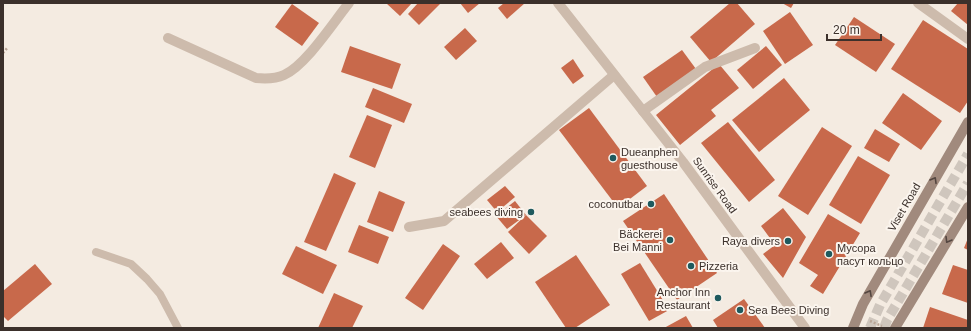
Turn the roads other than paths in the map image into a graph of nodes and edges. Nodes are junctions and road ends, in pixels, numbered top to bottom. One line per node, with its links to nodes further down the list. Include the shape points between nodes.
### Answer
1 (348, 3): 4 (street, via 296,67 272,79 256,78)
2 (558, 3): 7 (street, Sunrise Road)
3 (918, 3): 5 (street)
4 (168, 38)
5 (968, 39)
6 (755, 48): 8 (street, via 706,67)
7 (614, 75): 8 (street, Sunrise Road); 11 (street, via 444,221)
8 (642, 111): 14 (street, Sunrise Road, via 683,162)
9 (968, 122): 15 (main road, Viset Road, one-way to 9, via 863,304)
10 (968, 207): 16 (main road, one-way to 16)
11 (410, 227)
12 (96, 252): 13 (lane, via 131,264 147,278 160,294)
13 (178, 328)
14 (805, 328)
15 (853, 328)
16 (895, 328)

